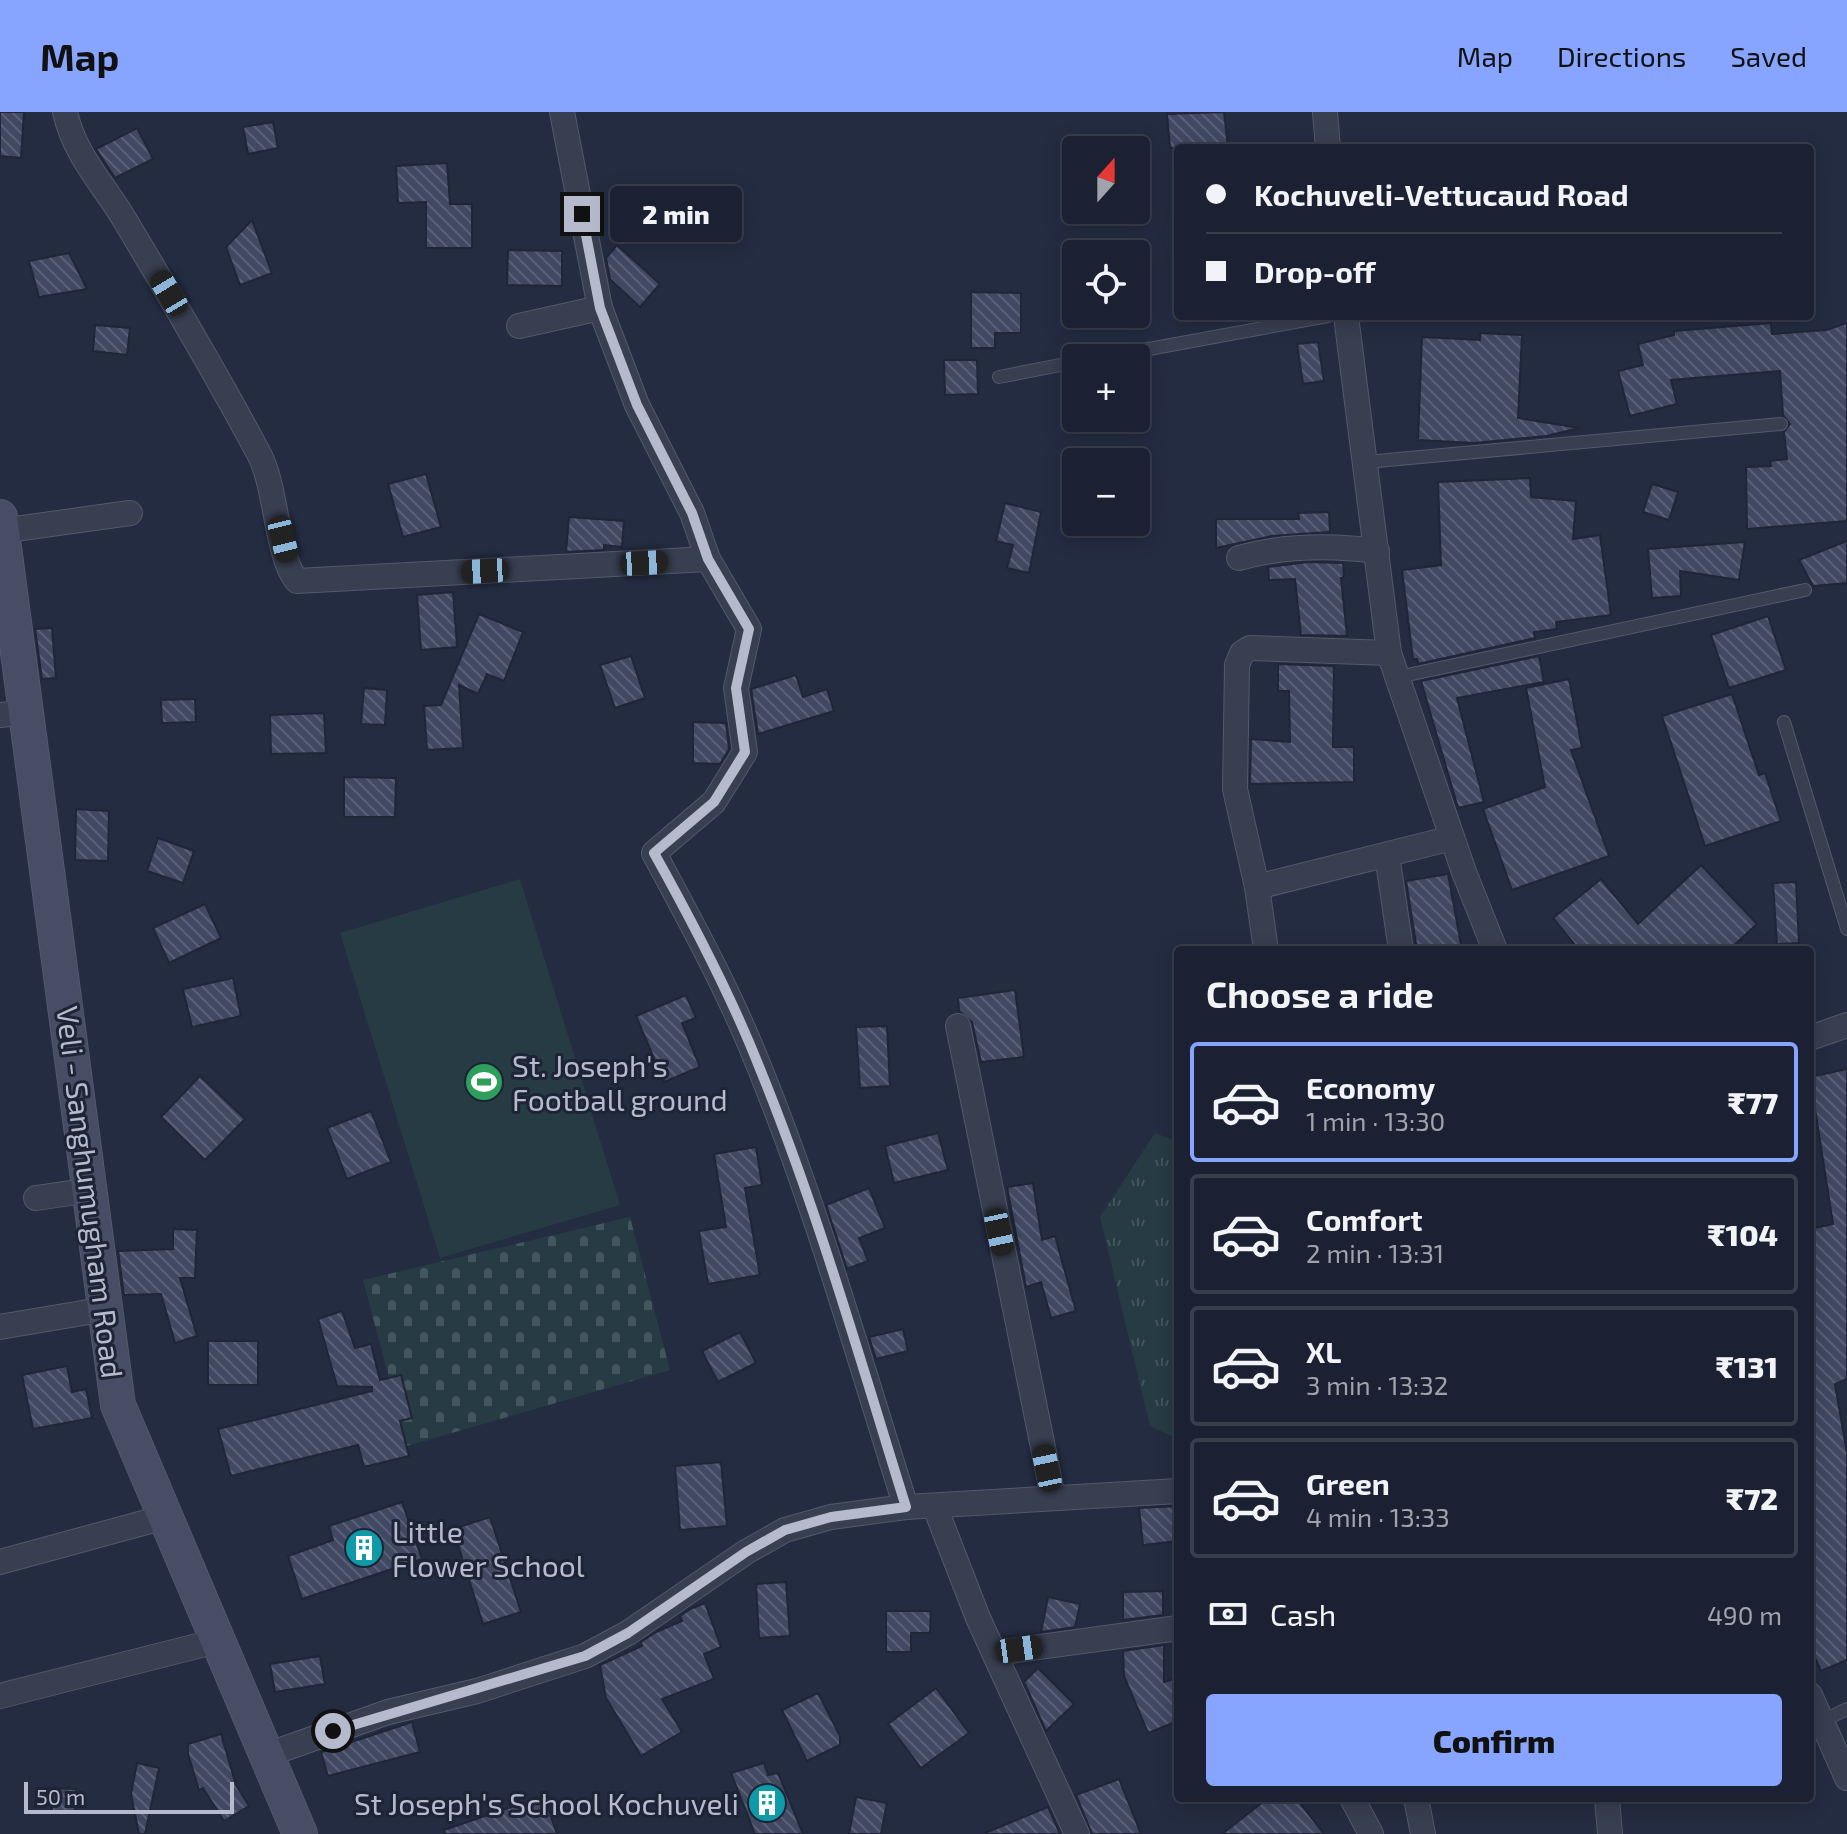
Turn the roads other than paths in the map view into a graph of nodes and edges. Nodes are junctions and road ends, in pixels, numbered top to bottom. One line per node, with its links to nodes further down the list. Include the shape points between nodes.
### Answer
1 (65, 112): 18 (street, via 94,180 119,210 195,335 264,463 297,581)
2 (562, 112): 5 (street)
3 (1325, 112): 4 (street)
4 (1328, 144)
5 (600, 308): 8 (street); 18 (street, via 637,405 692,513)
6 (1306, 320): 9 (lane)
7 (1347, 320): 13 (street)
8 (519, 326)
9 (1150, 349)
10 (1062, 365): 11 (lane)
11 (999, 377)
12 (1781, 424): 13 (lane)
13 (1366, 462): 16 (street)
14 (130, 513): 15 (street)
15 (1, 526): 22 (main road, Veli - Sanghumugham Road)
16 (1377, 551): 17 (street, via 1338,546 1269,549); 20 (street)
17 (1239, 558)
18 (708, 559): 40 (street, via 749,629 736,688 745,752 714,802 654,853 701,938 758,1063 804,1186)
19 (1805, 590): 21 (lane)
20 (1389, 653): 21 (street); 26 (street, via 1250,648 1242,653 1237,665 1235,789)
21 (1398, 677): 24 (street)
22 (14, 713): 34 (main road, Veli - Sanghumugham Road)
23 (1784, 722): 27 (lane)
24 (1452, 838): 25 (street); 30 (street)
25 (1387, 855): 26 (street); 29 (street)
26 (1257, 887): 28 (street)
27 (1847, 929)
28 (1265, 946)
29 (1400, 946)
30 (1493, 946)
31 (1847, 1025): 33 (street)
32 (958, 1026): 39 (street)
33 (1814, 1037)
34 (91, 1190): 35 (street); 36 (main road, Veli - Sanghumugham Road)
35 (36, 1198)
36 (106, 1309): 37 (street); 42 (main road, Veli - Sanghumugham Road, via 118,1405)
37 (0, 1327)
38 (1174, 1491): 39 (street)
39 (1053, 1497): 41 (street)
40 (906, 1507): 41 (street); 51 (street, via 831,1517 785,1530 585,1656 477,1691 388,1712)
41 (935, 1507): 46 (street)
42 (165, 1517): 43 (street); 45 (main road, Veli - Sanghumugham Road)
43 (0, 1562)
44 (1174, 1629): 46 (street)
45 (217, 1641): 47 (street); 51 (main road, Veli - Sanghumugham Road)
46 (996, 1653): 57 (street)
47 (0, 1696)
48 (1814, 1704): 50 (street)
49 (1847, 1709): 50 (lane)
50 (1822, 1721): 52 (street)
51 (264, 1756): 56 (main road, Veli - Sanghumugham Road)
52 (1847, 1778)
53 (1354, 1802): 58 (street)
54 (1417, 1802): 59 (street)
55 (1607, 1802): 60 (street)
56 (300, 1834)
57 (1077, 1834)
58 (1371, 1834)
59 (1423, 1834)
60 (1610, 1834)

